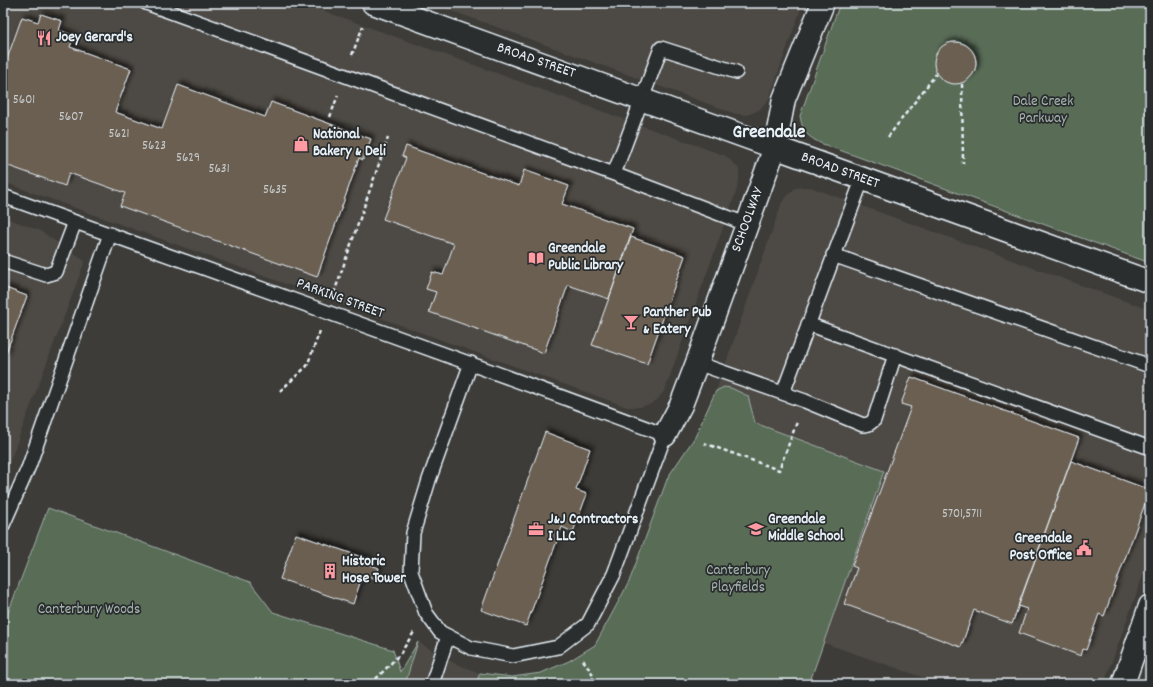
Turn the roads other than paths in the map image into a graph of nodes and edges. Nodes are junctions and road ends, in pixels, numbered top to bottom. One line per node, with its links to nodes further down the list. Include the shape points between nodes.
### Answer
1 (146, 3): 7 (lane)
2 (373, 3): 5 (street, BROAD STREET)
3 (823, 3): 6 (street, SCHOOLWAY, via 784,99)
4 (736, 72): 5 (lane, via 661,48)
5 (642, 98): 6 (street, BROAD STREET); 7 (lane)
6 (775, 147): 8 (street, BROAD STREET); 11 (street, SCHOOLWAY)
7 (614, 174): 11 (lane)
8 (862, 180): 13 (lane); 15 (street, BROAD STREET)
9 (3, 196): 10 (lane, PARKING STREET)
10 (75, 222): 12 (lane, PARKING STREET); 14 (lane, via 56,272 46,275)
11 (746, 224): 19 (street, SCHOOLWAY)
12 (110, 234): 18 (lane, PARKING STREET); 24 (lane, via 29,466)
13 (833, 255): 16 (lane); 20 (lane)
14 (3, 261)
15 (1150, 282)
16 (808, 324): 17 (lane); 21 (lane)
17 (895, 355): 21 (lane, via 874,420 869,424 863,425); 23 (lane)
18 (471, 363): 22 (lane, PARKING STREET); 26 (lane, via 429,480 413,534 411,572 426,613 440,632)
19 (697, 363): 21 (lane); 22 (street, SCHOOLWAY, via 681,405)
20 (1150, 366)
21 (783, 393)
22 (665, 435): 26 (lane, via 614,574 588,624 558,647 513,656 471,648)
23 (1150, 448)
24 (3, 525)
25 (1150, 606): 28 (street)
26 (448, 636): 27 (lane)
27 (432, 684)
28 (1123, 684)

